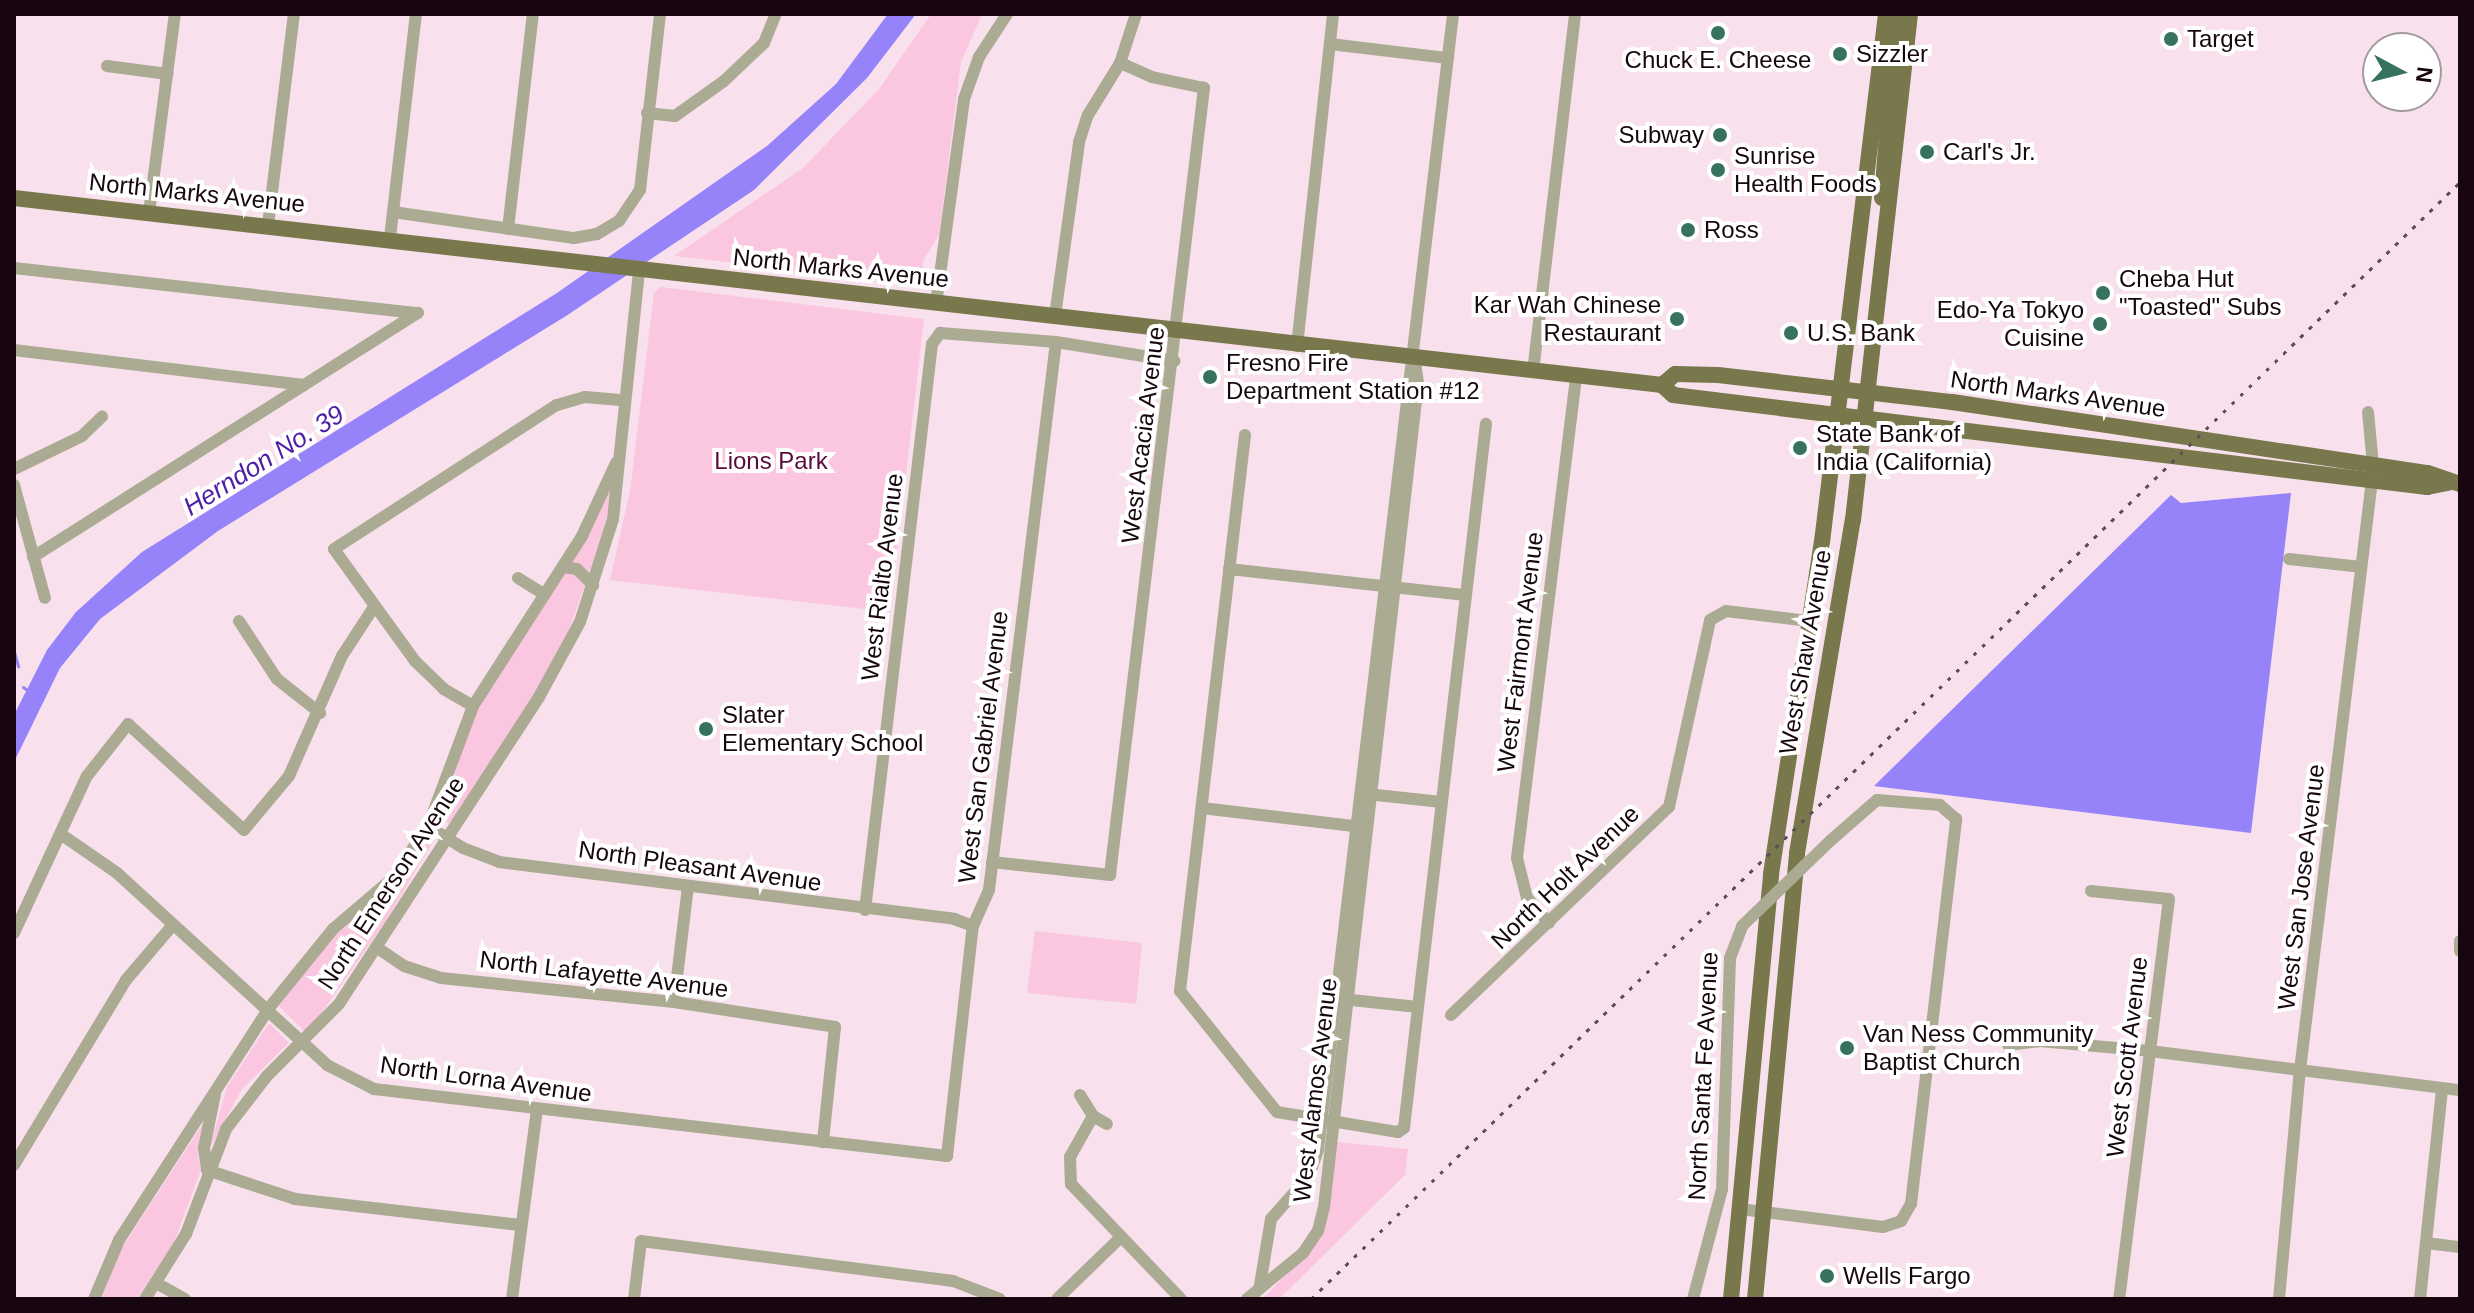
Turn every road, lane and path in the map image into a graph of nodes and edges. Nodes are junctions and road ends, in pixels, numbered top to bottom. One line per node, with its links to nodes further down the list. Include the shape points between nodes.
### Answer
1 (175, 14): 20 (street)
2 (294, 14): 25 (street)
3 (416, 14): 23 (street)
4 (533, 14): 26 (street)
5 (660, 14): 21 (street)
6 (776, 14): 21 (street, via 764,43 724,81 675,116)
7 (1007, 14): 31 (street, via 979,57 964,99)
8 (1136, 14): 18 (street)
9 (1333, 14): 16 (street)
10 (1453, 14): 17 (street, West Alamos Avenue)
11 (1575, 14): 39 (street)
12 (1898, 14): 15 (main road, via 1898,29)
13 (1910, 14): 15 (main road, West Shaw Avenue)
14 (1885, 22): 28 (main road, via 1894,45 1880,176); 43 (main road, West Shaw Avenue)
15 (1907, 41): 28 (main road, West Shaw Avenue)
16 (1330, 44): 17 (street); 35 (street)
17 (1448, 58): 37 (street, West Alamos Avenue)
18 (1120, 63): 32 (street, via 1088,115 1079,142); 33 (street, West Acacia Avenue, via 1160,80 1204,88)
19 (107, 66): 20 (street)
20 (167, 74): 24 (street)
21 (647, 113): 26 (street, via 640,190 619,221 585,238)
22 (14, 198): 24 (main road, North Marks Avenue)
23 (393, 212): 26 (street); 27 (street)
24 (149, 213): 25 (main road, North Marks Avenue)
25 (268, 225): 27 (main road, North Marks Avenue)
26 (508, 229)
27 (390, 238): 30 (main road, North Marks Avenue)
28 (1885, 247): 44 (main road, West Shaw Avenue)
29 (14, 268): 41 (street, via 418,313)
30 (639, 270): 31 (main road, North Marks Avenue); 45 (street, North Emerson Avenue)
31 (936, 304): 32 (main road, North Marks Avenue)
32 (1055, 316): 33 (main road, North Marks Avenue)
33 (1178, 331): 35 (main road, North Marks Avenue); 38 (street, West Acacia Avenue)
34 (1056, 342): 38 (street); 82 (street, West San Gabriel Avenue); 85 (street, West Rialto Avenue, via 940,333 932,344)
35 (1297, 346): 37 (main road, North Marks Avenue)
36 (14, 350): 41 (street)
37 (1414, 359): 39 (main road, North Marks Avenue); 66 (street, West Alamos Avenue, via 1418,383)
38 (1174, 361): 82 (street, West Acacia Avenue, via 1110,875)
39 (1533, 372): 40 (main road, North Marks Avenue)
40 (1576, 377): 42 (main road, North Marks Avenue); 86 (street, West Fairmont Avenue, via 1517,858 1527,898)
41 (304, 385): 59 (street)
42 (1662, 385): 43 (main road, North Marks Avenue, via 1675,374 1696,374); 46 (main road, North Marks Avenue, via 1673,395)
43 (1841, 389): 44 (main road, North Marks Avenue); 46 (main road, West Shaw Avenue)
44 (1868, 392): 48 (main road, West Shaw Avenue); 51 (main road, North Marks Avenue)
45 (623, 400): 54 (street, North Emerson Avenue); 70 (street, via 585,397 557,405 334,549)
46 (1839, 412): 48 (main road, North Marks Avenue); 72 (main road, West Shaw Avenue)
47 (2368, 412): 56 (street, West San Jose Avenue)
48 (1865, 415): 52 (main road, North Marks Avenue); 115 (main road, West Shaw Avenue, via 1848,556 1801,825)
49 (102, 417): 55 (street, via 82,436)
50 (1486, 424): 68 (street)
51 (2141, 429): 52 (main road, via 2096,433 2030,425); 56 (main road, North Marks Avenue)
52 (2014, 434): 56 (main road, North Marks Avenue)
53 (1245, 435): 63 (street)
54 (616, 463): 61 (street, North Emerson Avenue); 65 (street, North Emerson Avenue, via 613,519)
55 (14, 469)
56 (2372, 473): 57 (main road, North Marks Avenue, via 2427,487); 62 (street, West San Jose Avenue)
57 (2454, 484)
58 (14, 485): 59 (street)
59 (33, 557): 69 (street)
60 (2289, 559): 62 (street)
61 (563, 567): 65 (street, via 577,569); 67 (street, North Emerson Avenue)
62 (2361, 567): 99 (street, West San Jose Avenue)
63 (1229, 569): 66 (street); 77 (street)
64 (518, 578): 67 (street)
65 (593, 585): 81 (street, North Emerson Avenue, via 544,689)
66 (1389, 587): 68 (street); 75 (street, West Alamos Avenue)
67 (544, 594): 73 (street, North Emerson Avenue)
68 (1466, 595): 76 (street)
69 (45, 598)
70 (374, 607): 73 (street, via 429,677); 74 (street, via 342,656)
71 (239, 621): 74 (street, via 277,679)
72 (1809, 621): 86 (street, North Holt Avenue, via 1726,611 1710,620 1669,807); 114 (main road, West Shaw Avenue, via 1772,861)
73 (473, 706): 78 (street, North Emerson Avenue)
74 (320, 713): 80 (street, via 289,776 244,830 128,724 87,776)
75 (1366, 794): 76 (street); 79 (street, West Alamos Avenue)
76 (1442, 802): 93 (street)
77 (1202, 808): 79 (street); 106 (street, via 1180,991 1277,1112)
78 (428, 826): 81 (street, North Pleasant Avenue); 94 (street, North Emerson Avenue, via 393,878 333,929)
79 (1362, 827): 91 (street, West Alamos Avenue)
80 (62, 835): 87 (street, North Lorna Avenue, via 117,873); 89 (street)
81 (447, 838): 83 (street, North Pleasant Avenue, via 499,862); 90 (street, North Emerson Avenue)
82 (992, 862): 88 (street, West San Gabriel Avenue, via 989,890)
83 (688, 886): 85 (street, North Pleasant Avenue); 92 (street)
84 (2091, 891): 98 (street, West Scott Avenue, via 2169,899)
85 (865, 910): 88 (street, North Pleasant Avenue, via 954,919)
86 (1549, 923): 95 (street, North Holt Avenue)
87 (172, 926): 94 (street, North Lorna Avenue); 110 (street, via 126,980)
88 (973, 926): 109 (street, West San Gabriel Avenue)
89 (14, 933)
90 (376, 947): 92 (street, North Lafayette Avenue, via 404,966 441,978); 96 (street, North Emerson Avenue, via 339,1004)
91 (1342, 999): 93 (street); 106 (street, West Alamos Avenue)
92 (674, 1002): 108 (street, North Lafayette Avenue, via 835,1027)
93 (1418, 1007): 106 (street, via 1404,1128 1398,1132)
94 (269, 1008): 96 (street, North Lorna Avenue); 101 (street, North Emerson Avenue)
95 (1451, 1015)
96 (303, 1044): 104 (street, North Lorna Avenue, via 347,1078 374,1089); 111 (street, North Emerson Avenue, via 245,1101)
97 (2008, 1045): 98 (street, via 2039,1041)
98 (2150, 1051): 99 (street); 134 (street, West Scott Avenue)
99 (2300, 1070): 100 (street); 135 (street, West San Jose Avenue)
100 (2442, 1088): 102 (street); 118 (street)
101 (215, 1089): 111 (street, via 204,1148); 122 (street, North Emerson Avenue, via 119,1240)
102 (2460, 1090)
103 (1080, 1095): 105 (street)
104 (537, 1109): 108 (street, North Lorna Avenue); 116 (street)
105 (1093, 1116): 107 (street); 117 (street, via 1070,1157 1071,1184)
106 (1327, 1122): 112 (street, West Alamos Avenue); 113 (street, West Alamos Avenue)
107 (1107, 1124)
108 (823, 1142): 109 (street, North Lorna Avenue)
109 (947, 1156)
110 (14, 1165)
111 (207, 1170): 116 (street, via 295,1199); 120 (street, North Emerson Avenue, via 186,1234)
112 (1309, 1176): 113 (street); 121 (street, West Alamos Avenue, via 1271,1219)
113 (1326, 1182): 121 (street, West Alamos Avenue, via 1322,1218 1310,1244 1274,1279)
114 (1740, 1209): 115 (street); 132 (main road, West Shaw Avenue)
115 (1765, 1212): 131 (street, North Santa Fe Avenue, bridge, via 1883,1227 1896,1224 1909,1210 1957,829 1953,812 1940,805 1877,800 1742,926 1730,958 1722,1189); 133 (main road, West Shaw Avenue)
116 (520, 1225): 125 (street)
117 (1120, 1238): 128 (street); 129 (street)
118 (2426, 1243): 119 (street); 136 (street)
119 (2460, 1247)
120 (156, 1283): 123 (street, North Emerson Avenue); 124 (street)
121 (1260, 1285): 130 (street)
122 (94, 1299)
123 (145, 1299)
124 (185, 1299)
125 (512, 1299)
126 (634, 1299): 127 (street, via 641,1241 953,1281)
127 (1000, 1299)
128 (1057, 1299)
129 (1181, 1299)
130 (1247, 1299)
131 (1693, 1299)
132 (1731, 1299)
133 (1755, 1299)
134 (2119, 1299)
135 (2279, 1299)
136 (2420, 1299)

